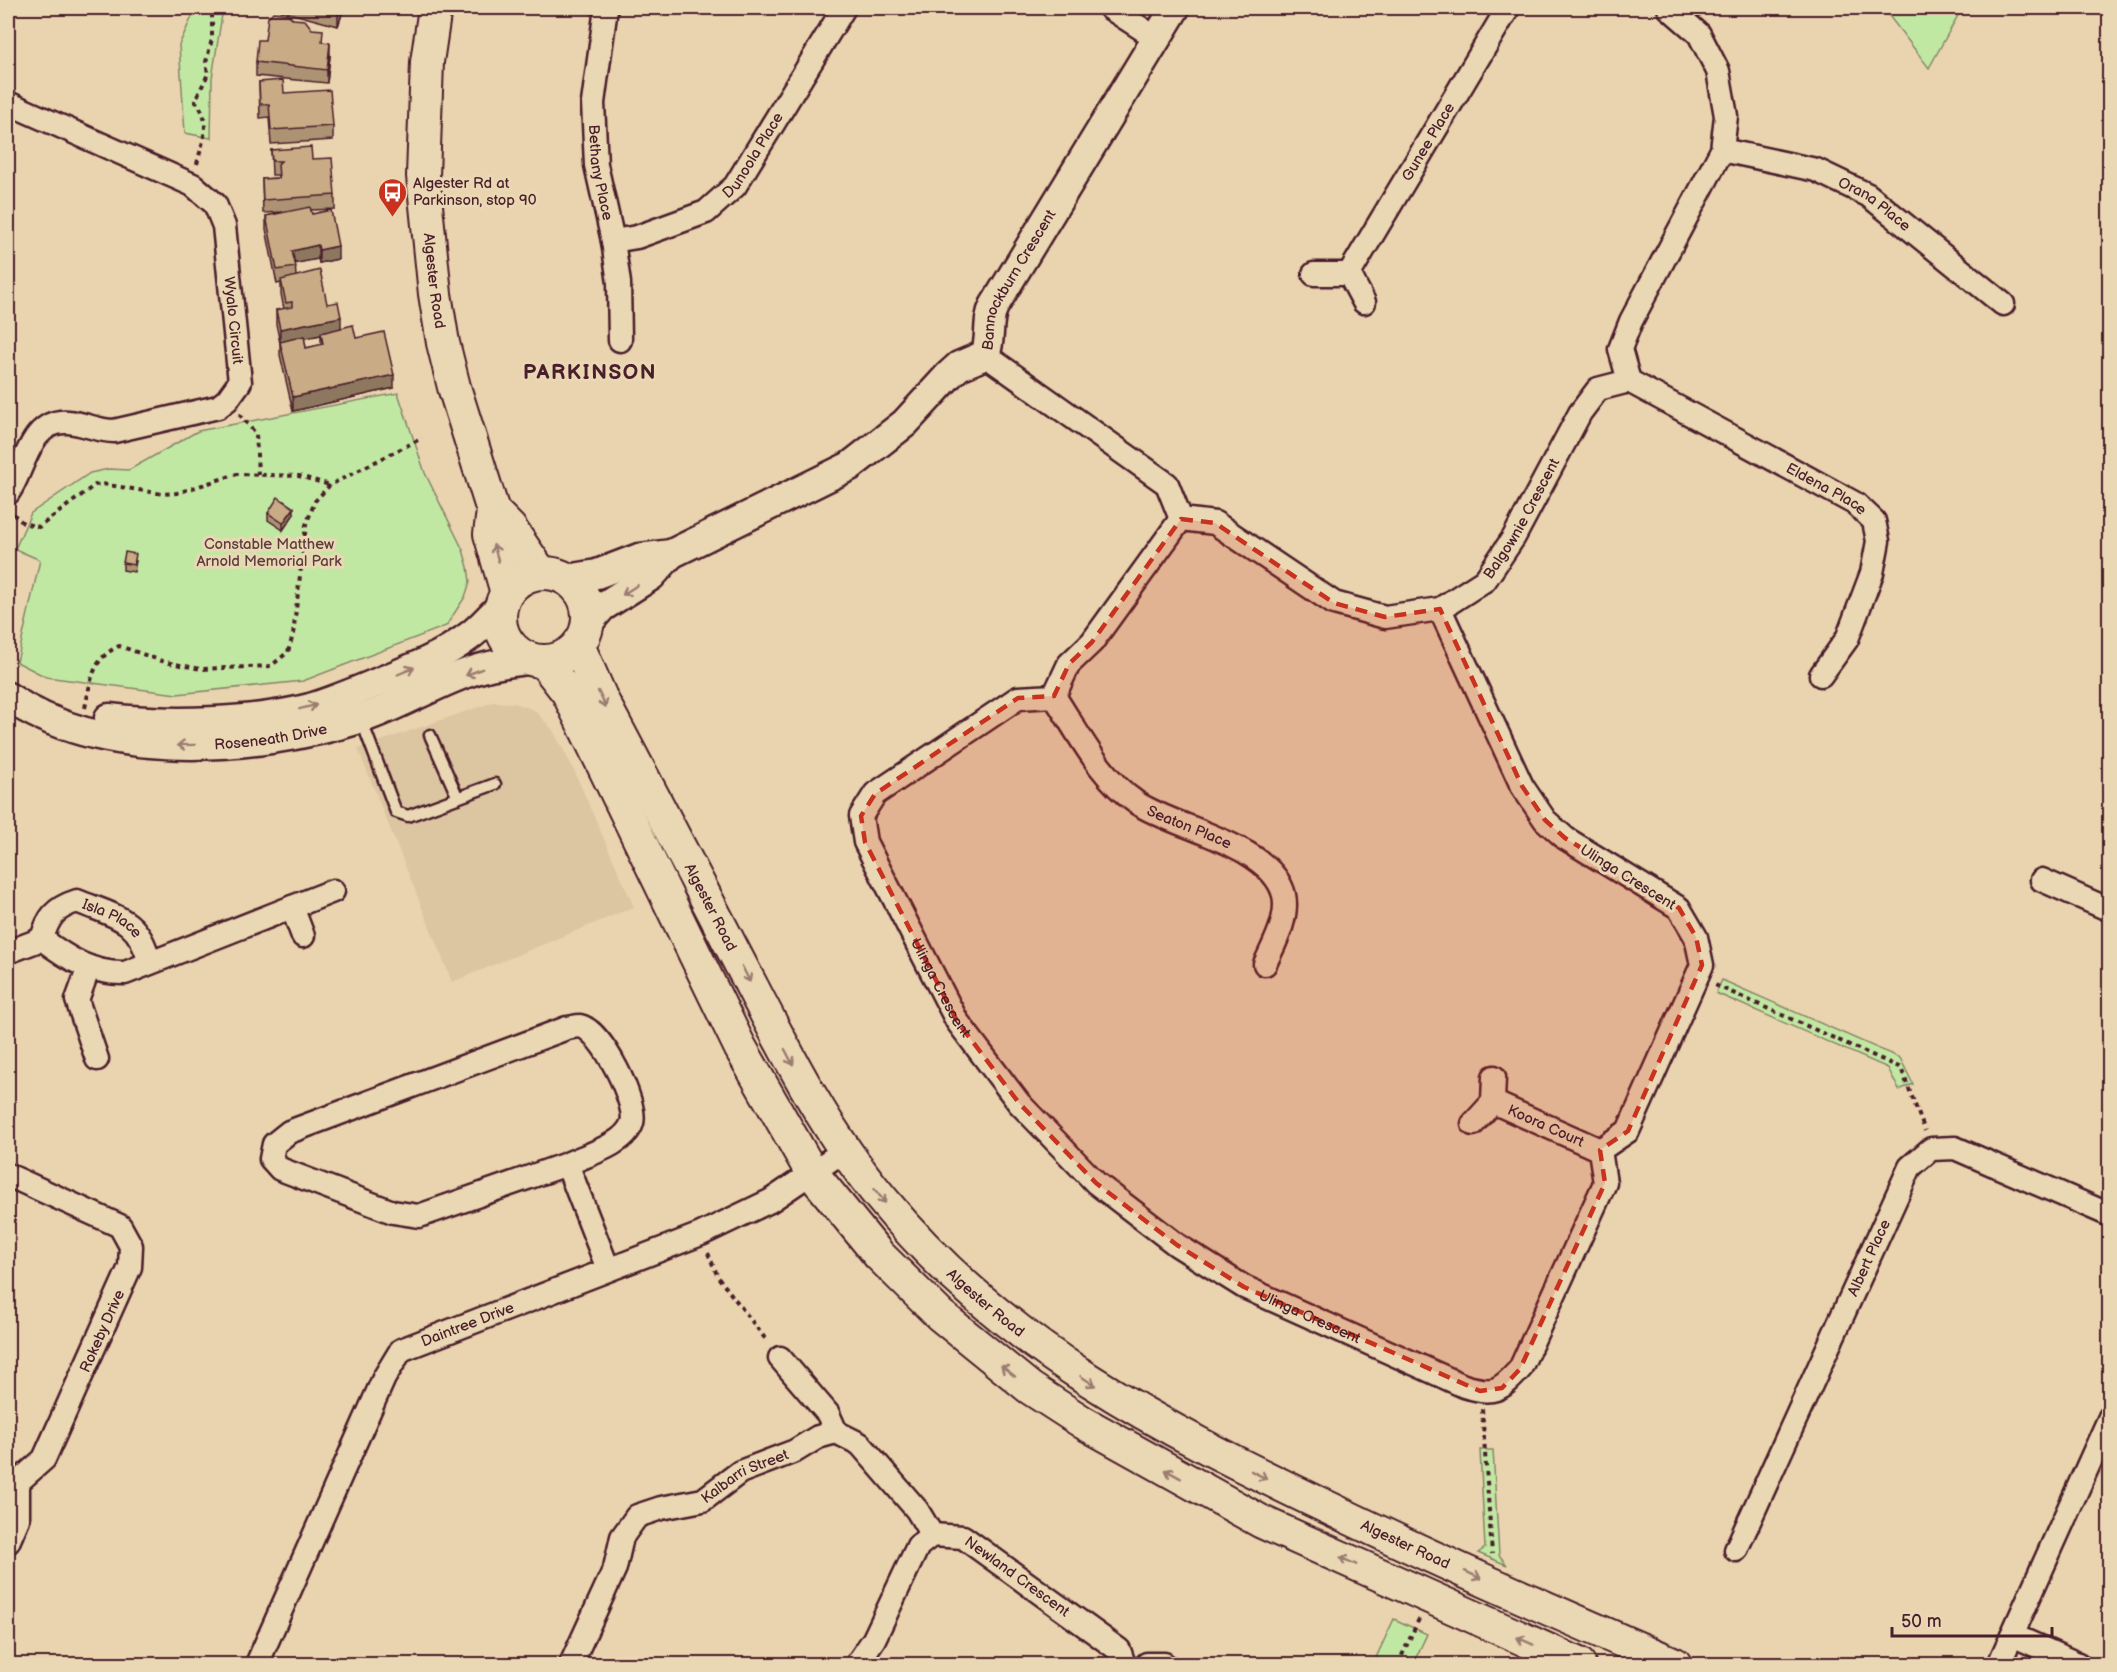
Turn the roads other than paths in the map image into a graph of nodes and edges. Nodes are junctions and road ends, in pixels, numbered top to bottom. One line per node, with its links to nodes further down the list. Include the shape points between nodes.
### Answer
1 (435, 8): 20 (main road, Algester Road, via 427,62 423,176 435,294 442,343)
2 (606, 8): 11 (street, Bethany Place, via 593,103 596,165)
3 (844, 8): 11 (street, Dunoola Place, via 735,186 706,212 637,237)
4 (1110, 8): 8 (street)
5 (1175, 8): 8 (street, Bannockburn Crescent)
6 (1508, 8): 13 (street, Gunee Place)
7 (1669, 8): 10 (street, via 1699,34 1718,70 1726,116)
8 (1156, 38): 17 (street, Bannockburn Crescent, via 988,317)
9 (8, 104): 19 (street, Wyalo Circuit, via 193,185 215,204 224,226 230,307 241,374 240,382 218,407 114,431 57,422 40,431)
10 (1722, 150): 15 (street, Orana Place, via 1816,170 1868,195); 18 (street, via 1631,321 1620,349)
11 (613, 241): 16 (street, Bethany Place, via 619,283)
12 (1314, 274): 13 (street)
13 (1349, 274): 14 (street)
14 (1364, 302)
15 (2003, 304)
16 (620, 340)
17 (985, 354): 21 (street, via 1167,484); 22 (street, Bannockburn Crescent, via 959,366 905,423 850,465)
18 (1629, 381): 25 (street, Balgownie Crescent, via 1598,389 1580,413 1514,537 1485,580); 28 (street, Eldena Place, via 1856,504 1874,521 1878,542 1872,573 1847,639)
19 (8, 492)
20 (493, 511): 23 (main road, Algester Road); 24 (main road, Algester Road, one-way to 20, via 490,534)
21 (1181, 519): 25 (street, Balgownie Crescent, via 1215,523 1334,603 1385,617); 29 (street, via 1092,642 1069,664)
22 (671, 554): 23 (street, Bannockburn Crescent, via 639,558 597,574); 26 (street, Bannockburn Crescent, one-way to 26, via 651,576 602,608)
23 (554, 576): 24 (main road, via 517,583); 26 (main road, via 584,599)
24 (504, 600): 27 (main road, via 503,633 510,645); 31 (street, Roseneath Drive, one-way to 24, via 469,636)
25 (1440, 609): 50 (street, Ulinga Crescent, via 1522,786 1545,820 1565,838 1679,908 1696,937 1702,965 1698,978 1628,1131)
26 (583, 634): 27 (main road, via 569,653); 49 (main road, Algester Road, one-way to 49, via 608,710 767,1015)
27 (537, 660): 31 (street, Roseneath Drive, one-way to 31, via 485,667); 52 (main road, via 568,693 740,1047)
28 (1821, 675)
29 (1054, 696): 43 (street, Seaton Place, via 1109,779 1138,803 1239,849 1270,870 1284,895 1282,924); 50 (street, Ulinga Crescent, via 1018,698 875,794 861,816 866,842 957,1021 1019,1103 1096,1183 1177,1245 1244,1287 1480,1391 1502,1388 1520,1369 1605,1183)
30 (8, 697): 31 (street, Roseneath Drive, one-way to 31, via 84,714 145,722 199,721); 31 (street, Roseneath Drive, one-way to 30, via 266,739 182,746 128,740 63,726 32,714)
31 (356, 706): 34 (lane, via 396,812 408,816)
32 (430, 735): 34 (lane)
33 (495, 784): 34 (lane)
34 (458, 798)
35 (2042, 880): 38 (street)
36 (333, 891): 37 (street, Isla Place)
37 (292, 907): 39 (street); 42 (street, Isla Place)
38 (2109, 910)
39 (303, 936)
40 (42, 939): 41 (street); 42 (street, Isla Place, via 48,919 59,906 77,901 128,922 144,941); 44 (street, Isla Place)
41 (8, 952)
42 (149, 961): 44 (street, Isla Place, via 124,973 105,974)
43 (1265, 964)
44 (89, 967): 45 (street, via 77,1000)
45 (97, 1059)
46 (1494, 1077): 47 (street, Koora Court)
47 (1493, 1102): 48 (street, Koora Court); 50 (street, Koora Court)
48 (1473, 1124)
49 (845, 1150): 52 (street, Daintree Drive); 71 (main road, Algester Road, one-way to 71, via 881,1199 959,1283 1029,1341 1093,1384 1257,1474 1431,1557)
50 (1600, 1150)
51 (567, 1164): 51 (street, via 418,1216 393,1212 280,1169 271,1159 274,1144 288,1132 581,1026 593,1033 608,1052 633,1110 632,1124 623,1137); 55 (street)
52 (812, 1173): 55 (street, Daintree Drive, via 770,1201 701,1234); 70 (main road, one-way to 52, via 1262,1522 1084,1423 1030,1388 940,1316 879,1255)
53 (8, 1175): 59 (street, Rokeby Drive, via 120,1226 131,1246 130,1267 44,1459)
54 (2109, 1215): 62 (street, Albert Place, via 1955,1148 1931,1149 1910,1167)
55 (608, 1269): 64 (street, Daintree Drive, via 401,1350 384,1378)
56 (780, 1358): 58 (street, via 828,1414)
57 (2109, 1417): 63 (street)
58 (836, 1432): 60 (street, via 860,1444 917,1510); 65 (street, Kalbarri Street, via 740,1472 704,1500 637,1516 622,1538 615,1568)
59 (13, 1480): 61 (street, Rokeby Drive, via 18,1519)
60 (933, 1535): 66 (street, via 918,1546 874,1639); 67 (street, Newland Crescent, via 963,1537 1119,1650)
61 (8, 1542)
62 (1736, 1550)
63 (2012, 1635): 72 (street); 73 (street)
64 (256, 1665)
65 (571, 1665)
66 (857, 1665)
67 (1124, 1665)
68 (1147, 1665): 69 (street)
69 (1164, 1665)
70 (1579, 1665)
71 (1675, 1665)
72 (1999, 1665)
73 (2078, 1665)

